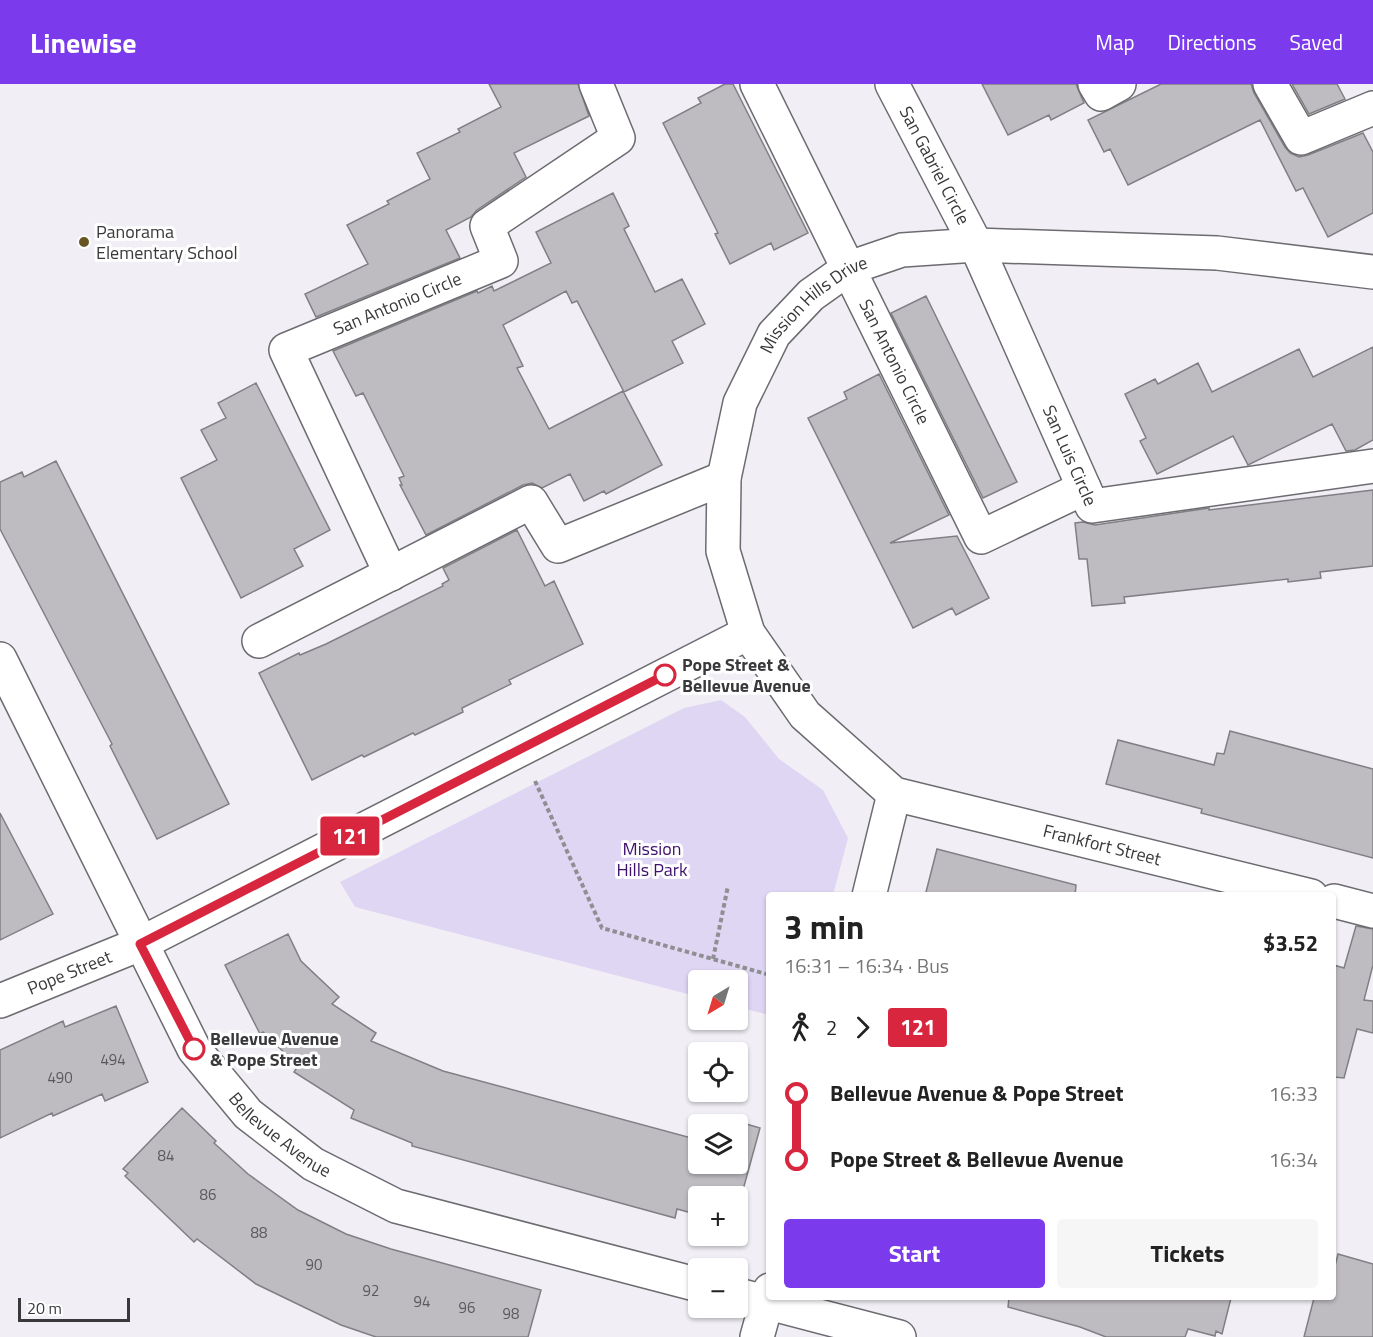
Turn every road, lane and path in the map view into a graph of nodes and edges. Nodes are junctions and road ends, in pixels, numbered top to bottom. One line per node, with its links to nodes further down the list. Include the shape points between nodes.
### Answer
1 (596, 84): 14 (street, San Antonio Circle, via 618,138 487,226 501,261 286,350)
2 (757, 84): 9 (street, San Antonio Circle)
3 (892, 84): 8 (street, San Gabriel Circle)
4 (1095, 84): 5 (street, via 1101,94)
5 (1119, 84)
6 (1270, 84): 7 (street, via 1301,138)
7 (1373, 108)
8 (976, 245): 9 (street, Mission Hills Drive, via 902,250); 10 (street, Mission Hills Drive, via 1216,253); 13 (street, San Luis Circle)
9 (849, 268): 12 (street, Mission Hills Drive, via 811,295 774,334 740,403); 13 (street, San Antonio Circle, via 981,537)
10 (1373, 272)
11 (1373, 466): 13 (street, San Luis Circle, via 1092,506)
12 (724, 478): 14 (street, via 558,546 531,502); 15 (street, Mission Hills Drive, via 723,551)
13 (1084, 488)
14 (391, 574): 16 (street)
15 (748, 633): 18 (street, Pope Street); 19 (street, Mission Hills Drive, via 804,714)
16 (259, 641)
17 (0, 659): 25 (street, Bellevue Avenue)
18 (520, 749): 25 (street, Pope Street); 26 (path, via 602,928)
19 (894, 794): 21 (street); 22 (street, Frankfort Street)
20 (729, 886): 26 (path)
21 (870, 892)
22 (1295, 892)
23 (1336, 902): 24 (street)
24 (1373, 911)
25 (140, 944): 28 (street, Pope Street); 29 (street, Bellevue Avenue, via 194,1049 248,1114 313,1164 396,1206)
26 (713, 959): 27 (path)
27 (766, 974)
28 (0, 1001)
29 (688, 1282)
30 (758, 1296): 32 (street)
31 (772, 1300): 33 (street)
32 (757, 1337)
33 (899, 1337)

